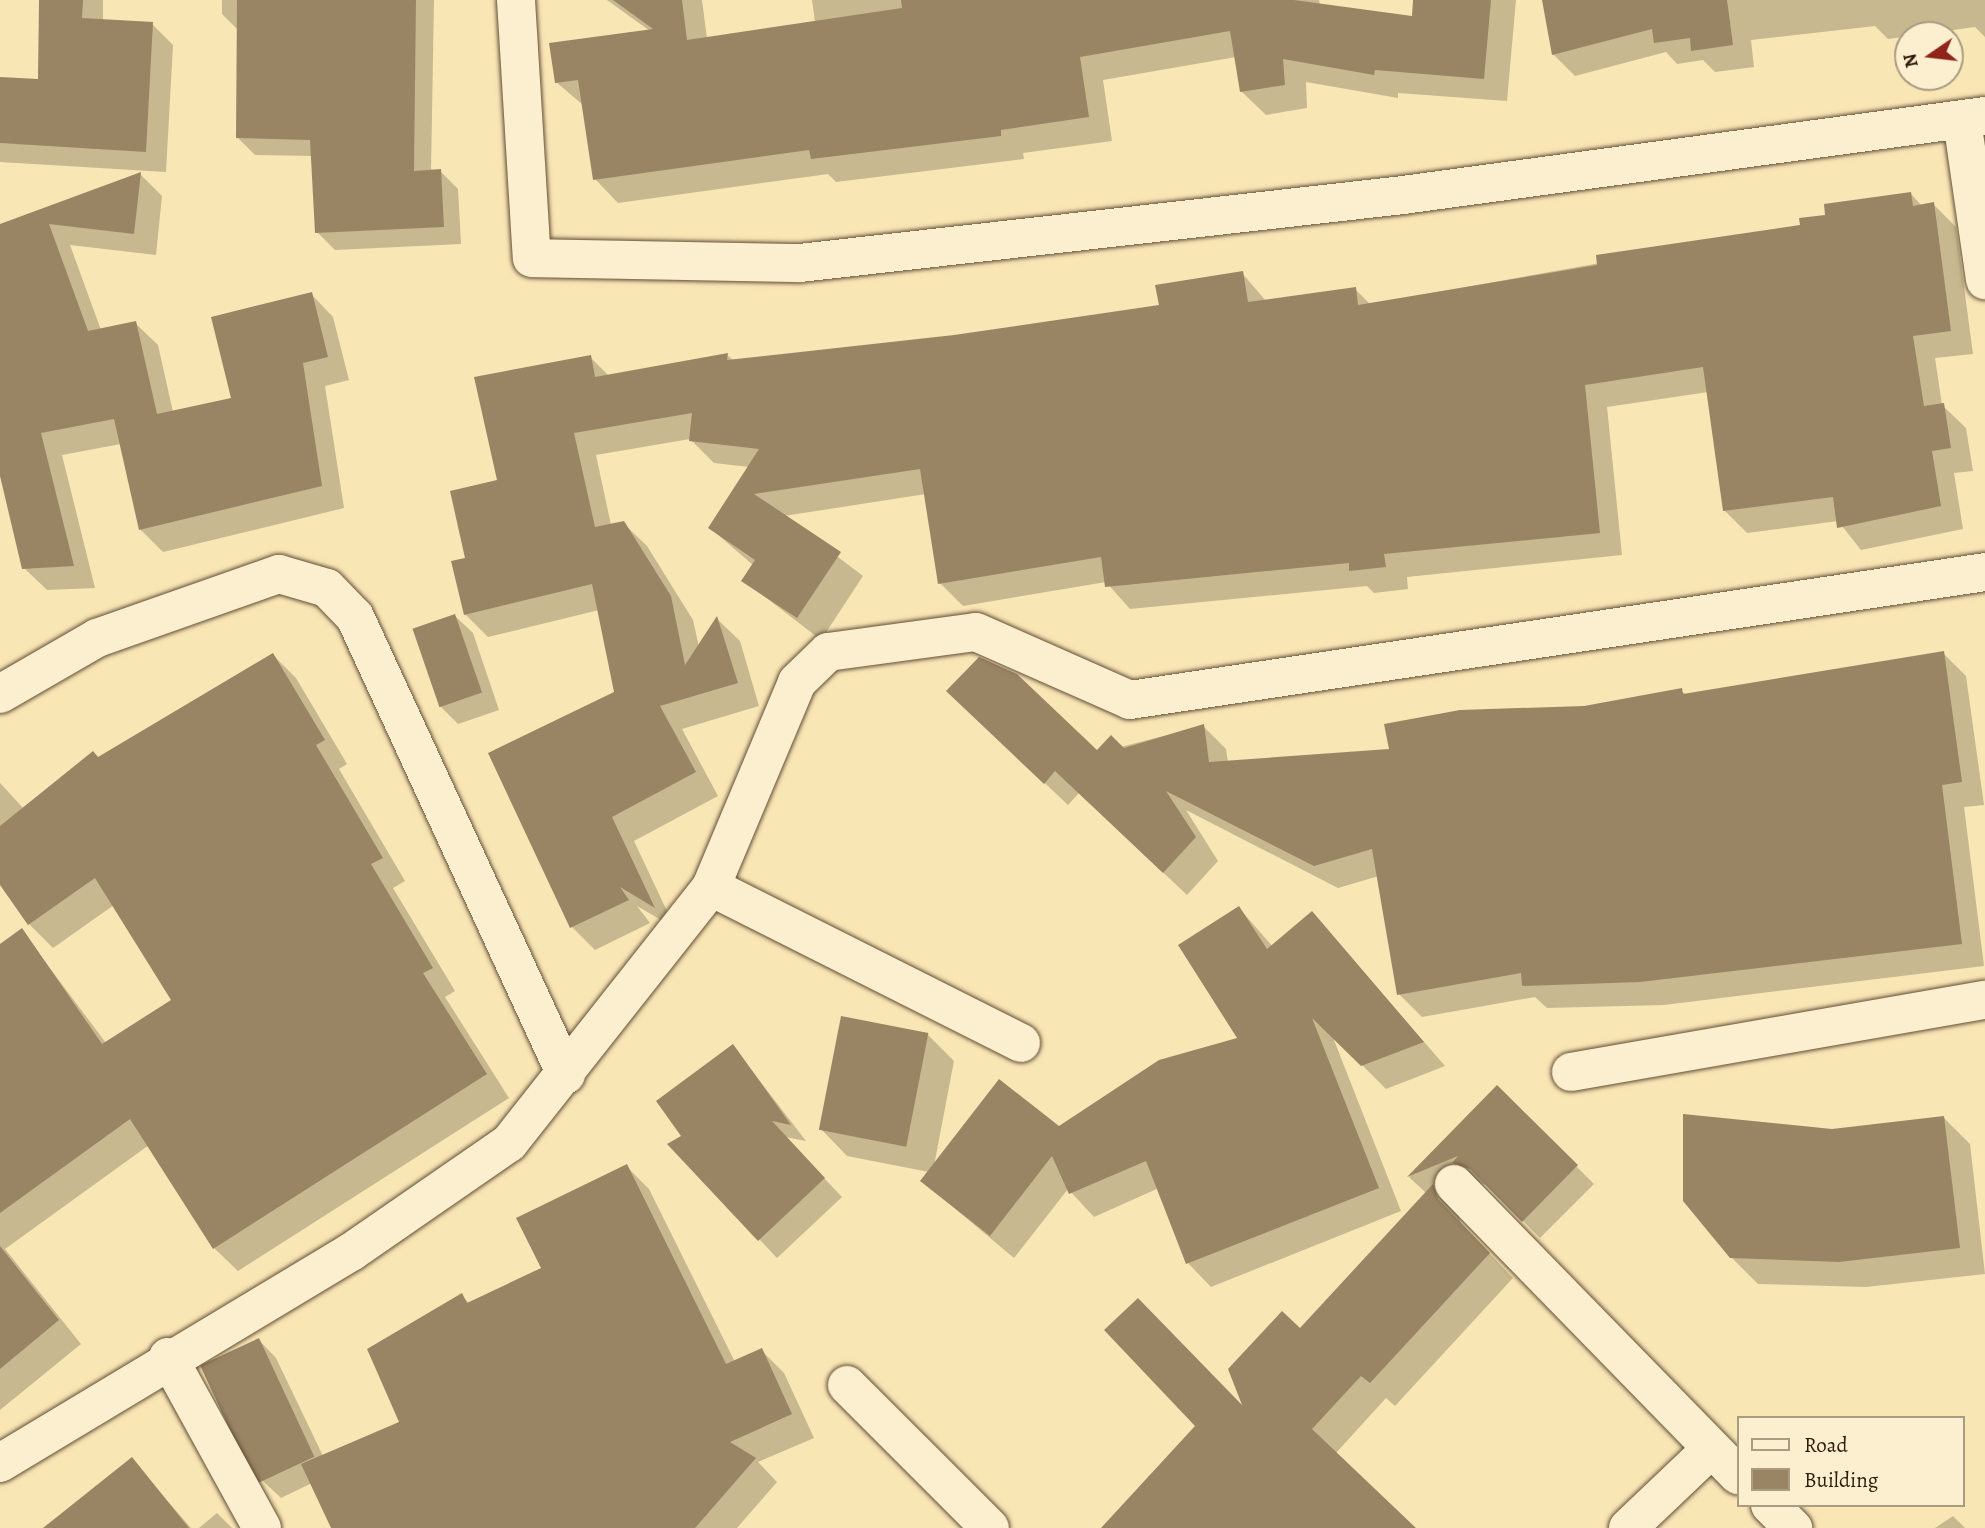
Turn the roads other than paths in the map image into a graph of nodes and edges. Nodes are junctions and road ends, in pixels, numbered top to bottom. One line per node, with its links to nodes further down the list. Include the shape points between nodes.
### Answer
1 (516, 0): 2 (street, via 532,258 800,263 1403,195)
2 (1974, 118): 3 (street)
3 (1985, 280)
4 (1985, 572): 6 (street, via 1130,700 976,632 828,652 797,682)
5 (0, 694): 10 (street, via 97,638 279,574 327,588 355,617)
6 (710, 887): 8 (street); 10 (street)
7 (1985, 1000): 9 (street)
8 (1021, 1043)
9 (1571, 1072)
10 (565, 1075): 12 (street, via 509,1143 450,1187)
11 (1454, 1184): 14 (street)
12 (168, 1357): 15 (street); 18 (street)
13 (847, 1385): 19 (street)
14 (1711, 1449): 16 (street); 20 (street)
15 (0, 1463)
16 (1736, 1473)
17 (1772, 1507): 21 (street)
18 (262, 1528)
19 (990, 1528)
20 (1628, 1528)
21 (1793, 1528)

